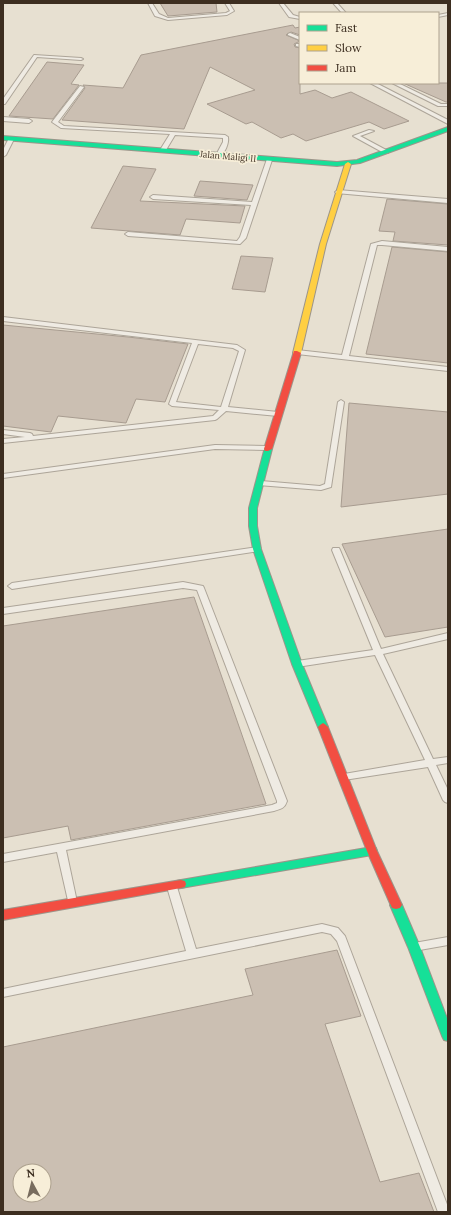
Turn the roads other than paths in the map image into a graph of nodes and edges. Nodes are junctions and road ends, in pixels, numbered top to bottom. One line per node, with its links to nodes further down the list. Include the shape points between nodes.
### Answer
1 (150, 3): 2 (lane, via 157,16 168,19 227,14 232,11)
2 (227, 3)
3 (280, 3): 6 (lane, via 291,16)
4 (335, 3): 5 (lane)
5 (343, 12)
6 (299, 18)
7 (290, 34): 8 (lane)
8 (299, 38)
9 (81, 59): 13 (lane, via 36,56)
10 (374, 84): 17 (lane)
11 (396, 84): 14 (lane, via 440,105)
12 (82, 88): 20 (lane, via 55,122 58,126)
13 (3, 103)
14 (448, 105)
15 (3, 119): 16 (lane)
16 (29, 121)
17 (448, 122)
18 (448, 129): 23 (street, Jalan Maligi II)
19 (371, 131): 23 (lane, via 356,136)
20 (173, 133): 22 (lane); 25 (lane, via 225,137 226,142)
21 (7, 138): 22 (street, Jalan Maligi II); 24 (lane)
22 (164, 150): 25 (street, Jalan Maligi II)
23 (386, 152): 27 (street, Jalan Maligi II)
24 (3, 155)
25 (219, 155): 26 (street, Jalan Maligi II)
26 (269, 160): 27 (street, Jalan Maligi II); 31 (lane)
27 (348, 164): 28 (street)
28 (338, 192): 30 (lane); 36 (street)
29 (153, 197): 31 (lane)
30 (448, 201)
31 (254, 204): 32 (lane, via 243,238 238,243)
32 (128, 234)
33 (448, 249): 37 (lane, via 374,244)
34 (3, 319): 35 (lane)
35 (196, 341): 40 (lane, via 239,346 242,350); 40 (lane, via 172,404)
36 (296, 352): 37 (lane); 41 (street)
37 (345, 357): 38 (lane)
38 (448, 369)
39 (341, 402): 47 (lane, via 326,487)
40 (224, 409): 41 (lane); 43 (lane, via 215,418 203,420)
41 (278, 414): 45 (street)
42 (3, 432): 43 (lane)
43 (44, 436): 44 (lane)
44 (3, 441)
45 (268, 448): 46 (lane, via 215,447); 47 (street)
46 (3, 476)
47 (260, 483): 48 (street, via 253,508)
48 (257, 549): 50 (lane); 54 (street)
49 (336, 550): 53 (lane)
50 (12, 586)
51 (3, 611): 59 (lane, via 183,585 200,588 282,801 281,805 274,808)
52 (448, 636): 53 (lane)
53 (378, 652): 54 (lane); 56 (lane)
54 (297, 664): 57 (street)
55 (448, 760): 56 (lane)
56 (430, 763): 57 (lane); 58 (lane)
57 (344, 776): 60 (street)
58 (448, 800)
59 (62, 847): 61 (lane); 63 (lane)
60 (372, 851): 62 (street); 66 (street)
61 (3, 858)
62 (172, 886): 63 (street); 67 (lane)
63 (72, 902): 64 (street)
64 (3, 915)
65 (448, 941): 66 (lane)
66 (414, 947): 69 (street)
67 (192, 954): 68 (lane); 70 (lane, via 322,928 334,931 341,939)
68 (3, 993)
69 (448, 1036)
70 (444, 1212)

